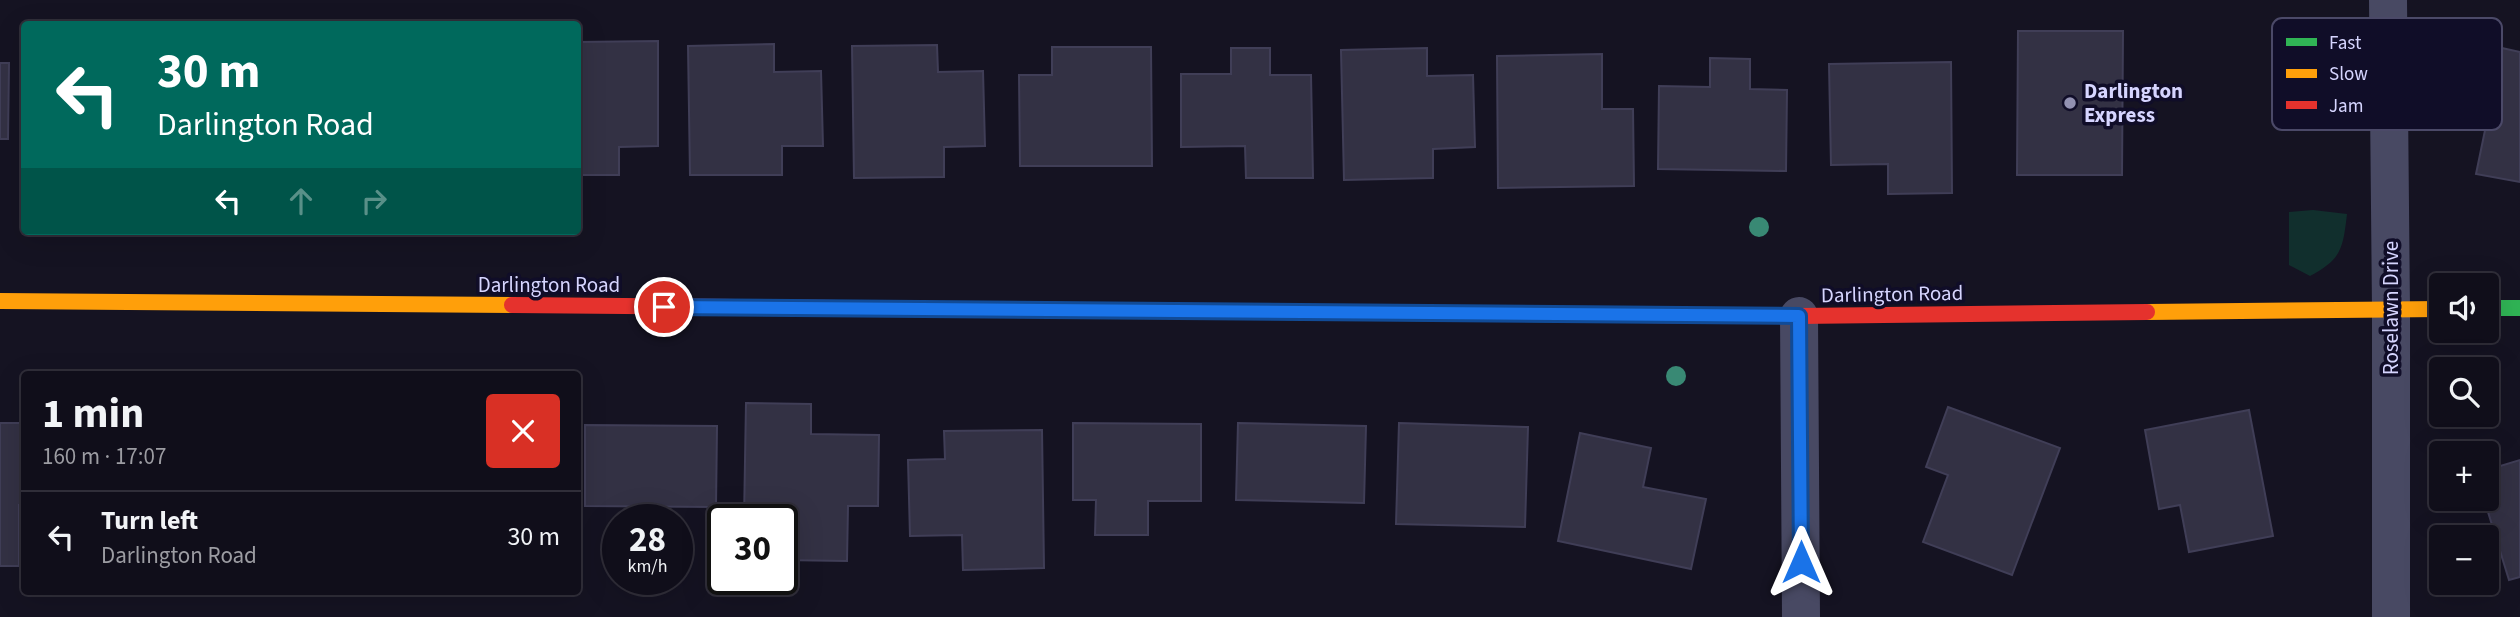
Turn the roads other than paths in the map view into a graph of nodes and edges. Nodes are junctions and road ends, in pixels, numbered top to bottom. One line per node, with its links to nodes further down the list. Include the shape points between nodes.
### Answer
1 (2388, 0): 2 (street, Roselawn Drive)
2 (2388, 18)
3 (2389, 130): 8 (street, Roselawn Drive)
4 (0, 301): 9 (street, Darlington Road)
5 (2499, 308): 6 (street)
6 (2520, 308)
7 (2429, 309): 8 (street, Darlington Road)
8 (2391, 310): 9 (street, Darlington Road); 11 (street, Roselawn Drive)
9 (1799, 316): 10 (street)
10 (1801, 617)
11 (2391, 617)

